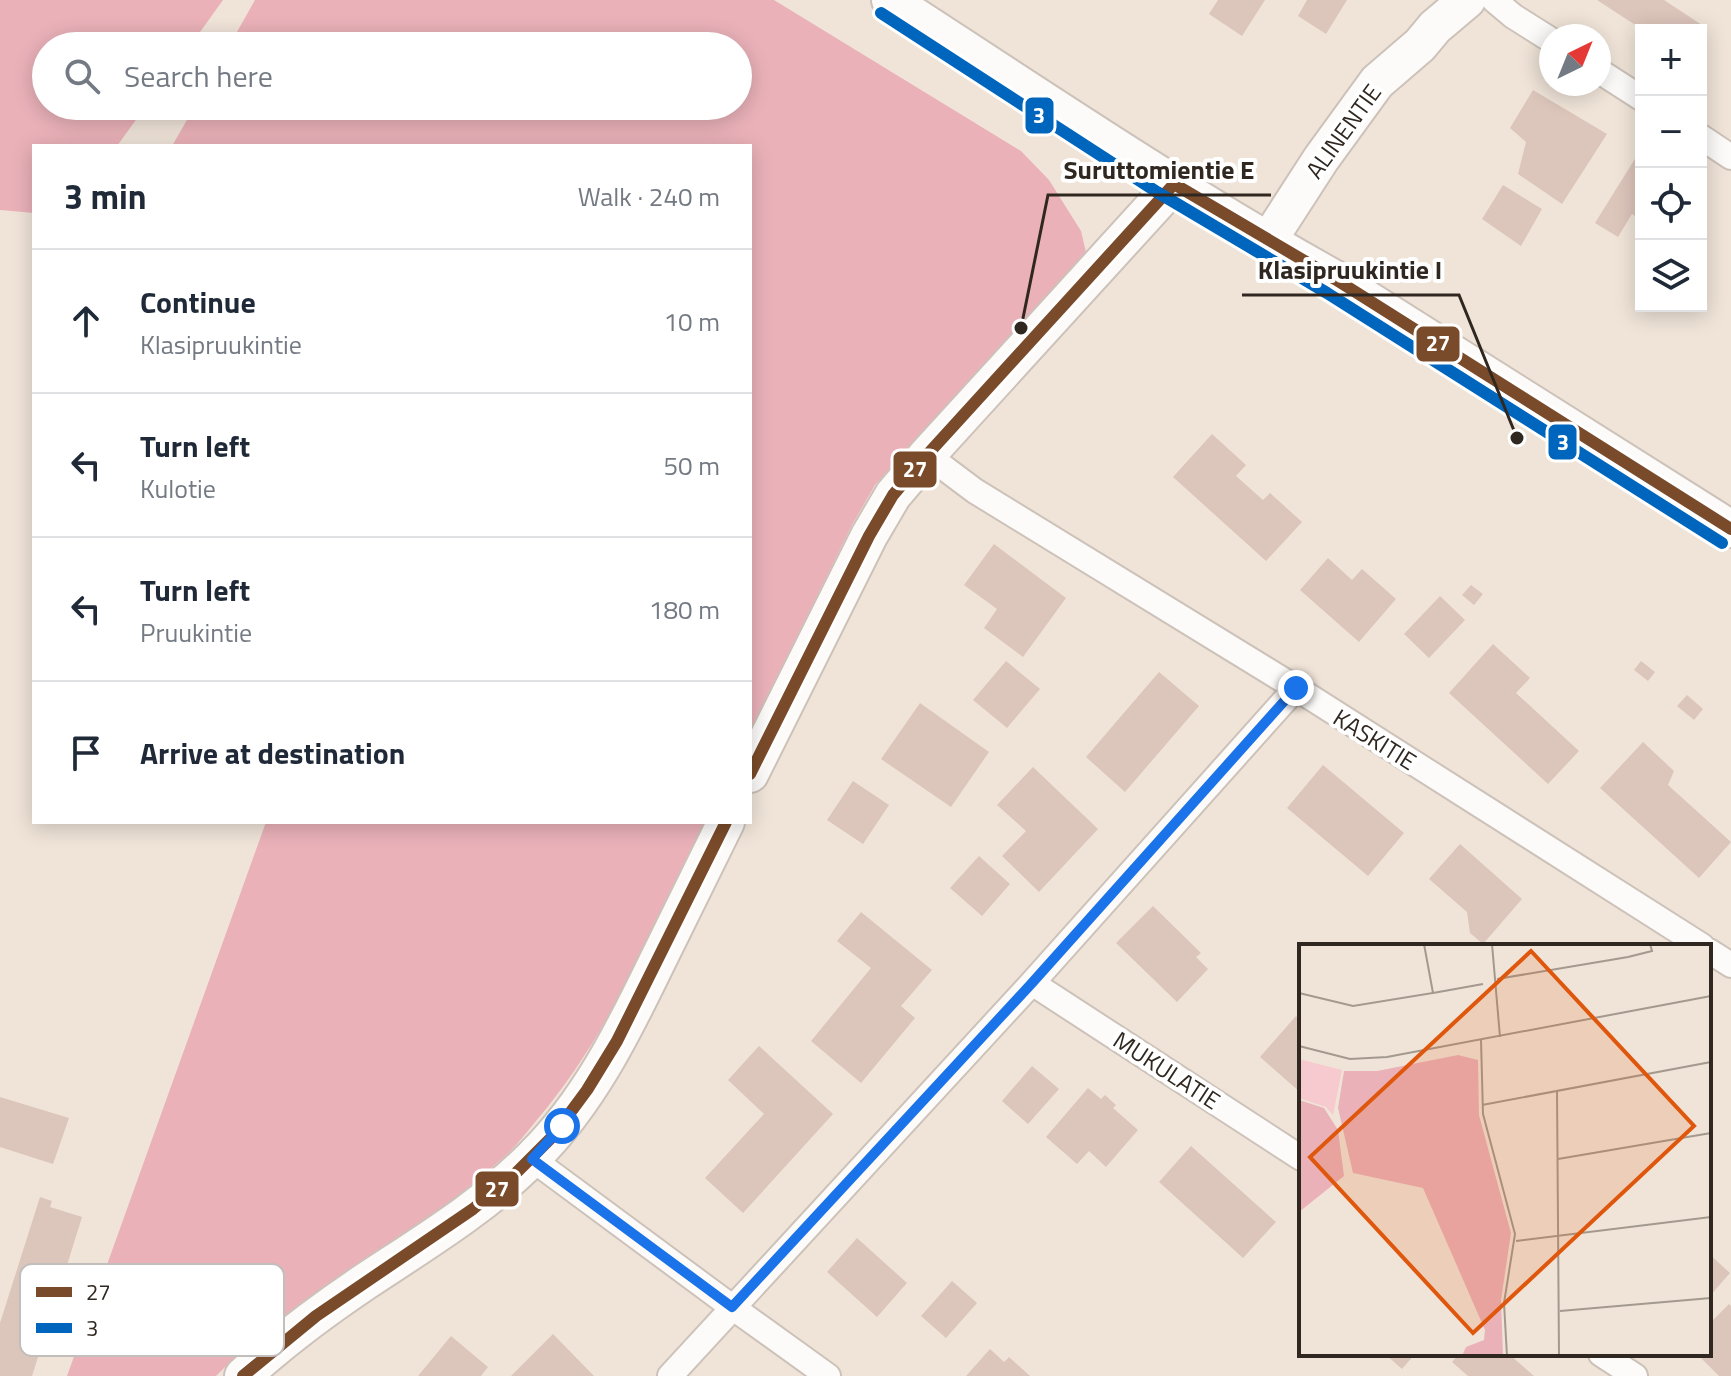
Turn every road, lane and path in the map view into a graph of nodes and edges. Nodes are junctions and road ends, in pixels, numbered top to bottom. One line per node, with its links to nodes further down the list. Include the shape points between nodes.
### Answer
1 (890, 0): 9 (main road)
2 (1467, 0): 10 (main road, ALINENTIE, via 1377,82)
3 (1494, 0): 4 (street)
4 (1539, 32)
5 (1611, 79): 6 (street)
6 (1638, 96)
7 (1707, 141): 8 (street)
8 (1731, 157)
9 (1174, 184): 10 (main road); 11 (main road)
10 (1268, 241): 12 (main road)
11 (927, 455): 13 (street, KASKITIE, via 975,491); 14 (main road, via 893,495 869,536)
12 (1731, 529)
13 (1296, 688): 16 (street, KASKITIE); 19 (street)
14 (752, 770)
15 (725, 824): 21 (main road, via 599,1073)
16 (1699, 944)
17 (1711, 952): 18 (street)
18 (1731, 965)
19 (1032, 983): 20 (street, MUKULATIE); 22 (street)
20 (1299, 1157)
21 (532, 1159): 22 (street); 23 (main road, via 431,1238)
22 (732, 1307): 27 (street); 28 (street)
23 (284, 1339)
24 (265, 1356): 26 (main road)
25 (1604, 1356): 29 (street)
26 (243, 1376)
27 (670, 1376)
28 (828, 1376)
29 (1635, 1376)

